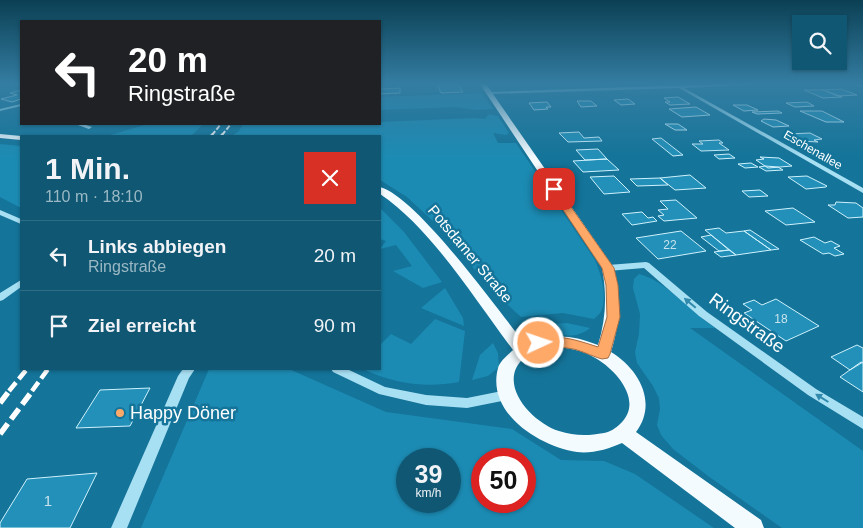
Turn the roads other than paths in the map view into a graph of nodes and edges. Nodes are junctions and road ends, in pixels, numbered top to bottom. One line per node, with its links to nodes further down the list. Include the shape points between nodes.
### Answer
1 (499, 109): 11 (main road)
2 (718, 109): 8 (street, Eschenallee)
3 (82, 125): 4 (street)
4 (89, 127)
5 (0, 136): 6 (main road)
6 (20, 138)
7 (381, 191): 14 (main road, Potsdamer Straße, via 400,204 441,246)
8 (863, 191)
9 (0, 212): 10 (street)
10 (20, 222)
11 (608, 268): 15 (main road, via 614,317); 19 (street, Ringstraße, one-way to 11, via 812,392 703,314 646,265)
12 (20, 285): 13 (street)
13 (0, 298)
14 (522, 350): 15 (main road, via 539,343 560,342 582,345); 18 (main road, via 507,369)
15 (602, 354): 20 (main road, via 626,374 636,392 635,419)
16 (188, 370): 21 (street)
17 (339, 370): 18 (street, via 383,392 426,400 467,403)
18 (507, 394): 20 (main road, via 518,414 549,437 590,444 614,439)
19 (863, 424)
20 (623, 433): 22 (main road)
21 (119, 528)
22 (753, 528)

